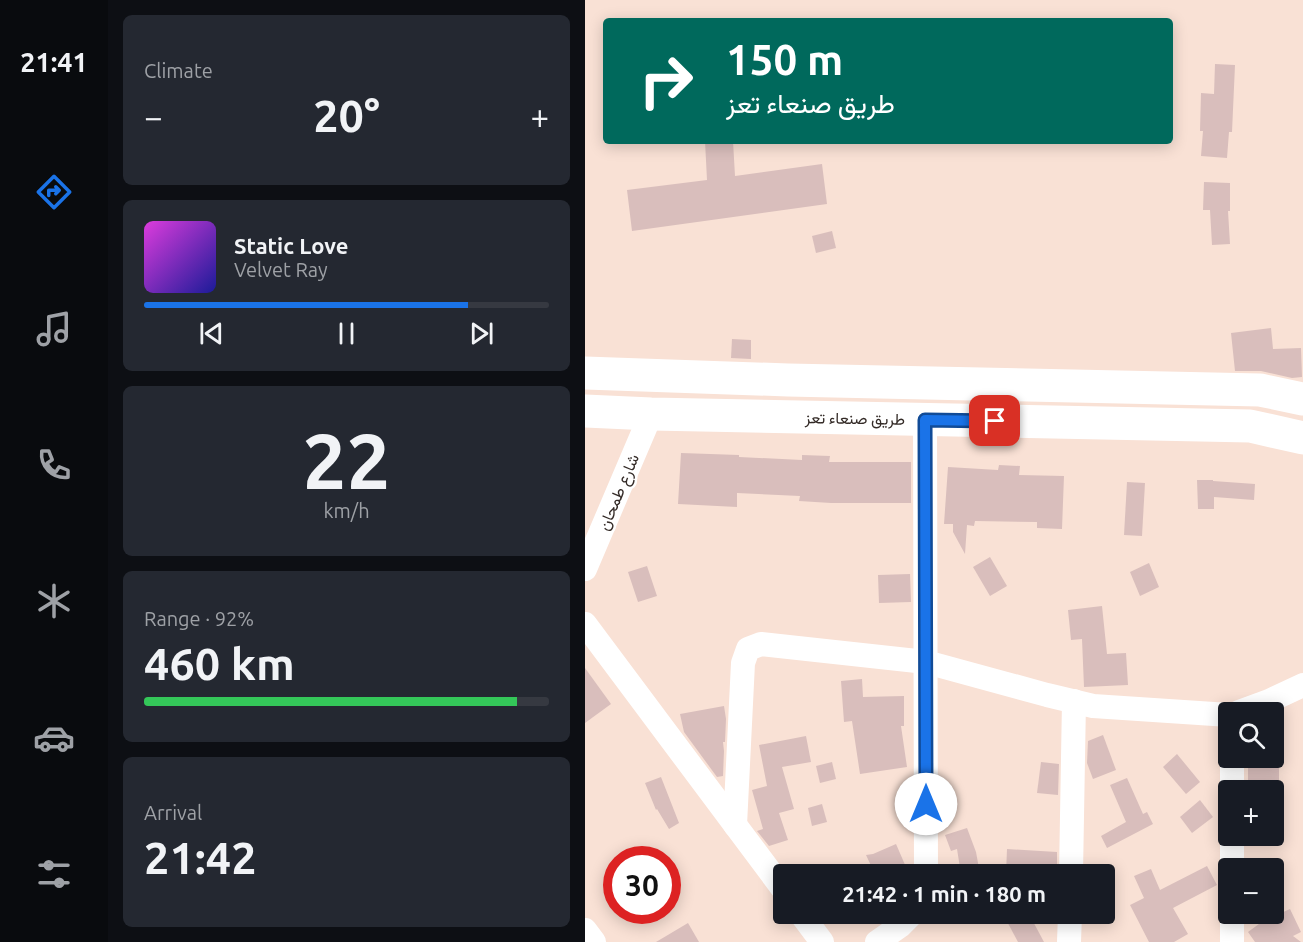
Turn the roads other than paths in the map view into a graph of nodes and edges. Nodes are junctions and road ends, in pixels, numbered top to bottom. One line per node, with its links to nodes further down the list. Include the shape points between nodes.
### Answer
1 (585, 373): 2 (highway)
2 (656, 375): 3 (highway, via 1260,390); 5 (highway)
3 (1303, 399)
4 (585, 411): 5 (highway, طريق صنعاء تعز)
5 (651, 414): 6 (highway, طريق صنعاء تعز); 8 (street, شارع طمحان)
6 (925, 420): 7 (highway, طريق صنعاء تعز, via 1250,426); 10 (street)
7 (1303, 438)
8 (585, 570)
9 (585, 624): 15 (street)
10 (926, 662): 12 (street); 15 (street, via 761,644 748,649 743,663); 16 (street)
11 (1303, 685): 13 (street)
12 (1074, 701): 14 (street, via 1093,706); 17 (street)
13 (1269, 702)
14 (1218, 714)
15 (735, 825): 18 (street)
16 (926, 864)
17 (1071, 864)
18 (773, 876)
19 (808, 924): 25 (street)
20 (902, 924): 26 (street)
21 (1070, 924): 27 (street)
22 (1232, 924): 28 (street)
23 (585, 930): 24 (street)
24 (594, 942)
25 (822, 942)
26 (877, 942)
27 (1069, 942)
28 (1232, 942)

